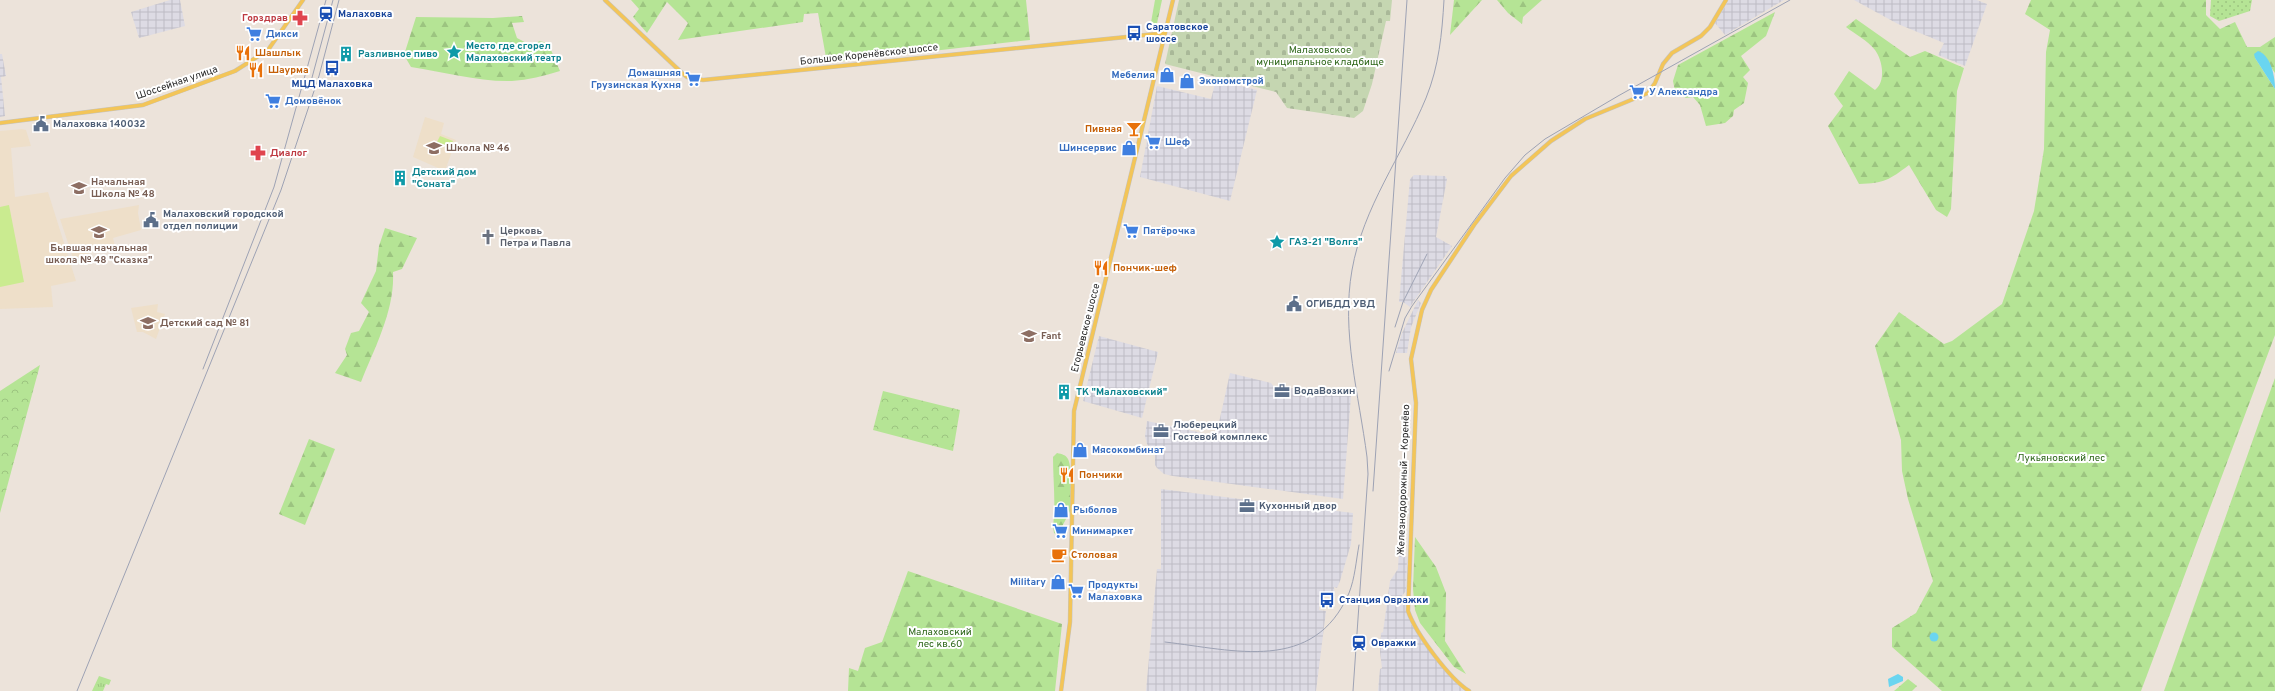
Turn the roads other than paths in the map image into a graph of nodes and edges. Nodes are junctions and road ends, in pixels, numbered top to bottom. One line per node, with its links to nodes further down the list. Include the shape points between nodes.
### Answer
1 (303, 0): 6 (main road, Шоссейная улица, via 266,52 236,71 143,105)
2 (604, 0): 5 (main road, Большое Коренёвское шоссе, via 682,73 687,77 703,80)
3 (1173, 0): 5 (main road, Егорьевское шоссе)
4 (1726, 0): 8 (main road, Железнодорожный — Коренёво, via 1710,27 1701,36 1672,53 1648,93 1585,120 1551,141 1511,176 1442,272 1422,310 1411,359 1416,403 1408,611 1423,640 1454,678)
5 (1166, 33): 7 (main road, Егорьевское шоссе, via 1074,411 1070,622)
6 (0, 123)
7 (1061, 691)
8 (1469, 691)

